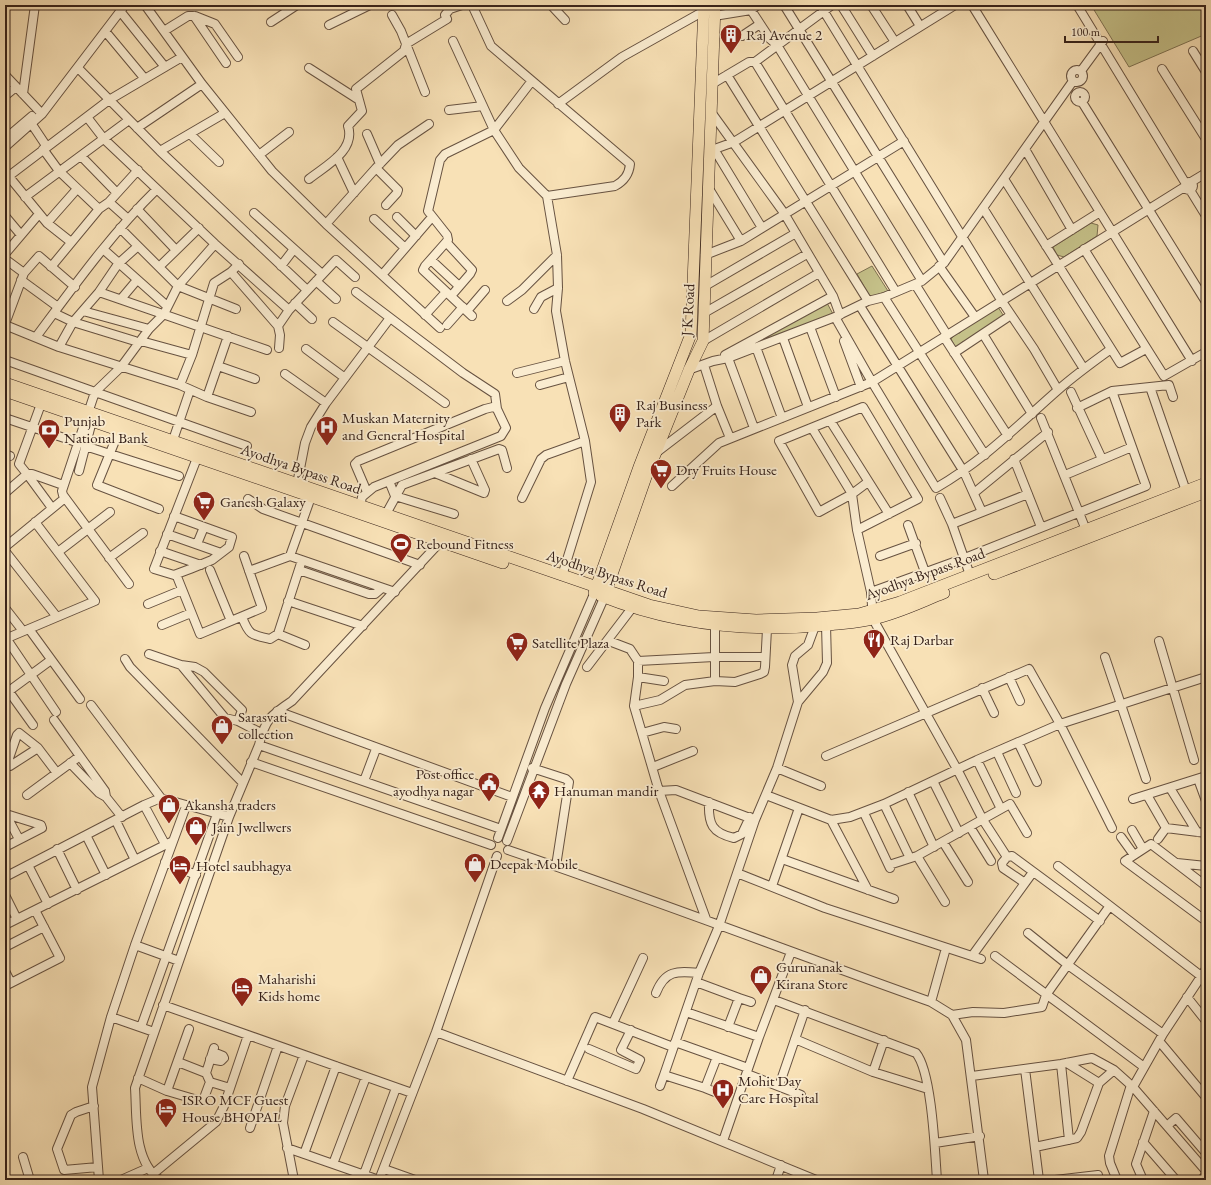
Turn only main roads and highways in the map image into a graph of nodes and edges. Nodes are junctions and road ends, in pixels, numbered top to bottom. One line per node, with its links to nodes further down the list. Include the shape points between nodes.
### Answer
1 (710, 10): 2 (main road, J K Road); 2 (main road, J K Road, via 712,112)
2 (708, 146): 5 (main road, J K Road, via 691,334 676,373); 5 (main road, J K Road, via 703,341)
3 (5, 383): 6 (main road, Ayodhya Bypass Road)
4 (5, 391): 6 (main road, Ayodhya Bypass Road)
5 (673, 396): 12 (main road, J K Road, via 657,452); 12 (main road, J K Road, via 639,468)
6 (89, 418): 7 (main road, Ayodhya Bypass Road); 7 (main road, Ayodhya Bypass Road, via 119,431)
7 (171, 445): 11 (main road, Ayodhya Bypass Road, via 386,514); 11 (main road, Ayodhya Bypass Road, via 197,458)
8 (1206, 483): 10 (main road, Ayodhya Bypass Road)
9 (1206, 492): 10 (main road, Ayodhya Bypass Road)
10 (1087, 533): 13 (main road, Ayodhya Bypass Road); 13 (main road, Ayodhya Bypass Road, via 970,575)
11 (444, 539): 12 (main road, Ayodhya Bypass Road); 12 (main road, Ayodhya Bypass Road, via 562,576)
12 (600, 592): 13 (main road, Ayodhya Bypass Road, via 699,616 756,620); 13 (main road, Ayodhya Bypass Road, via 632,608 672,619 715,626 767,629 821,626)
13 (872, 615)

